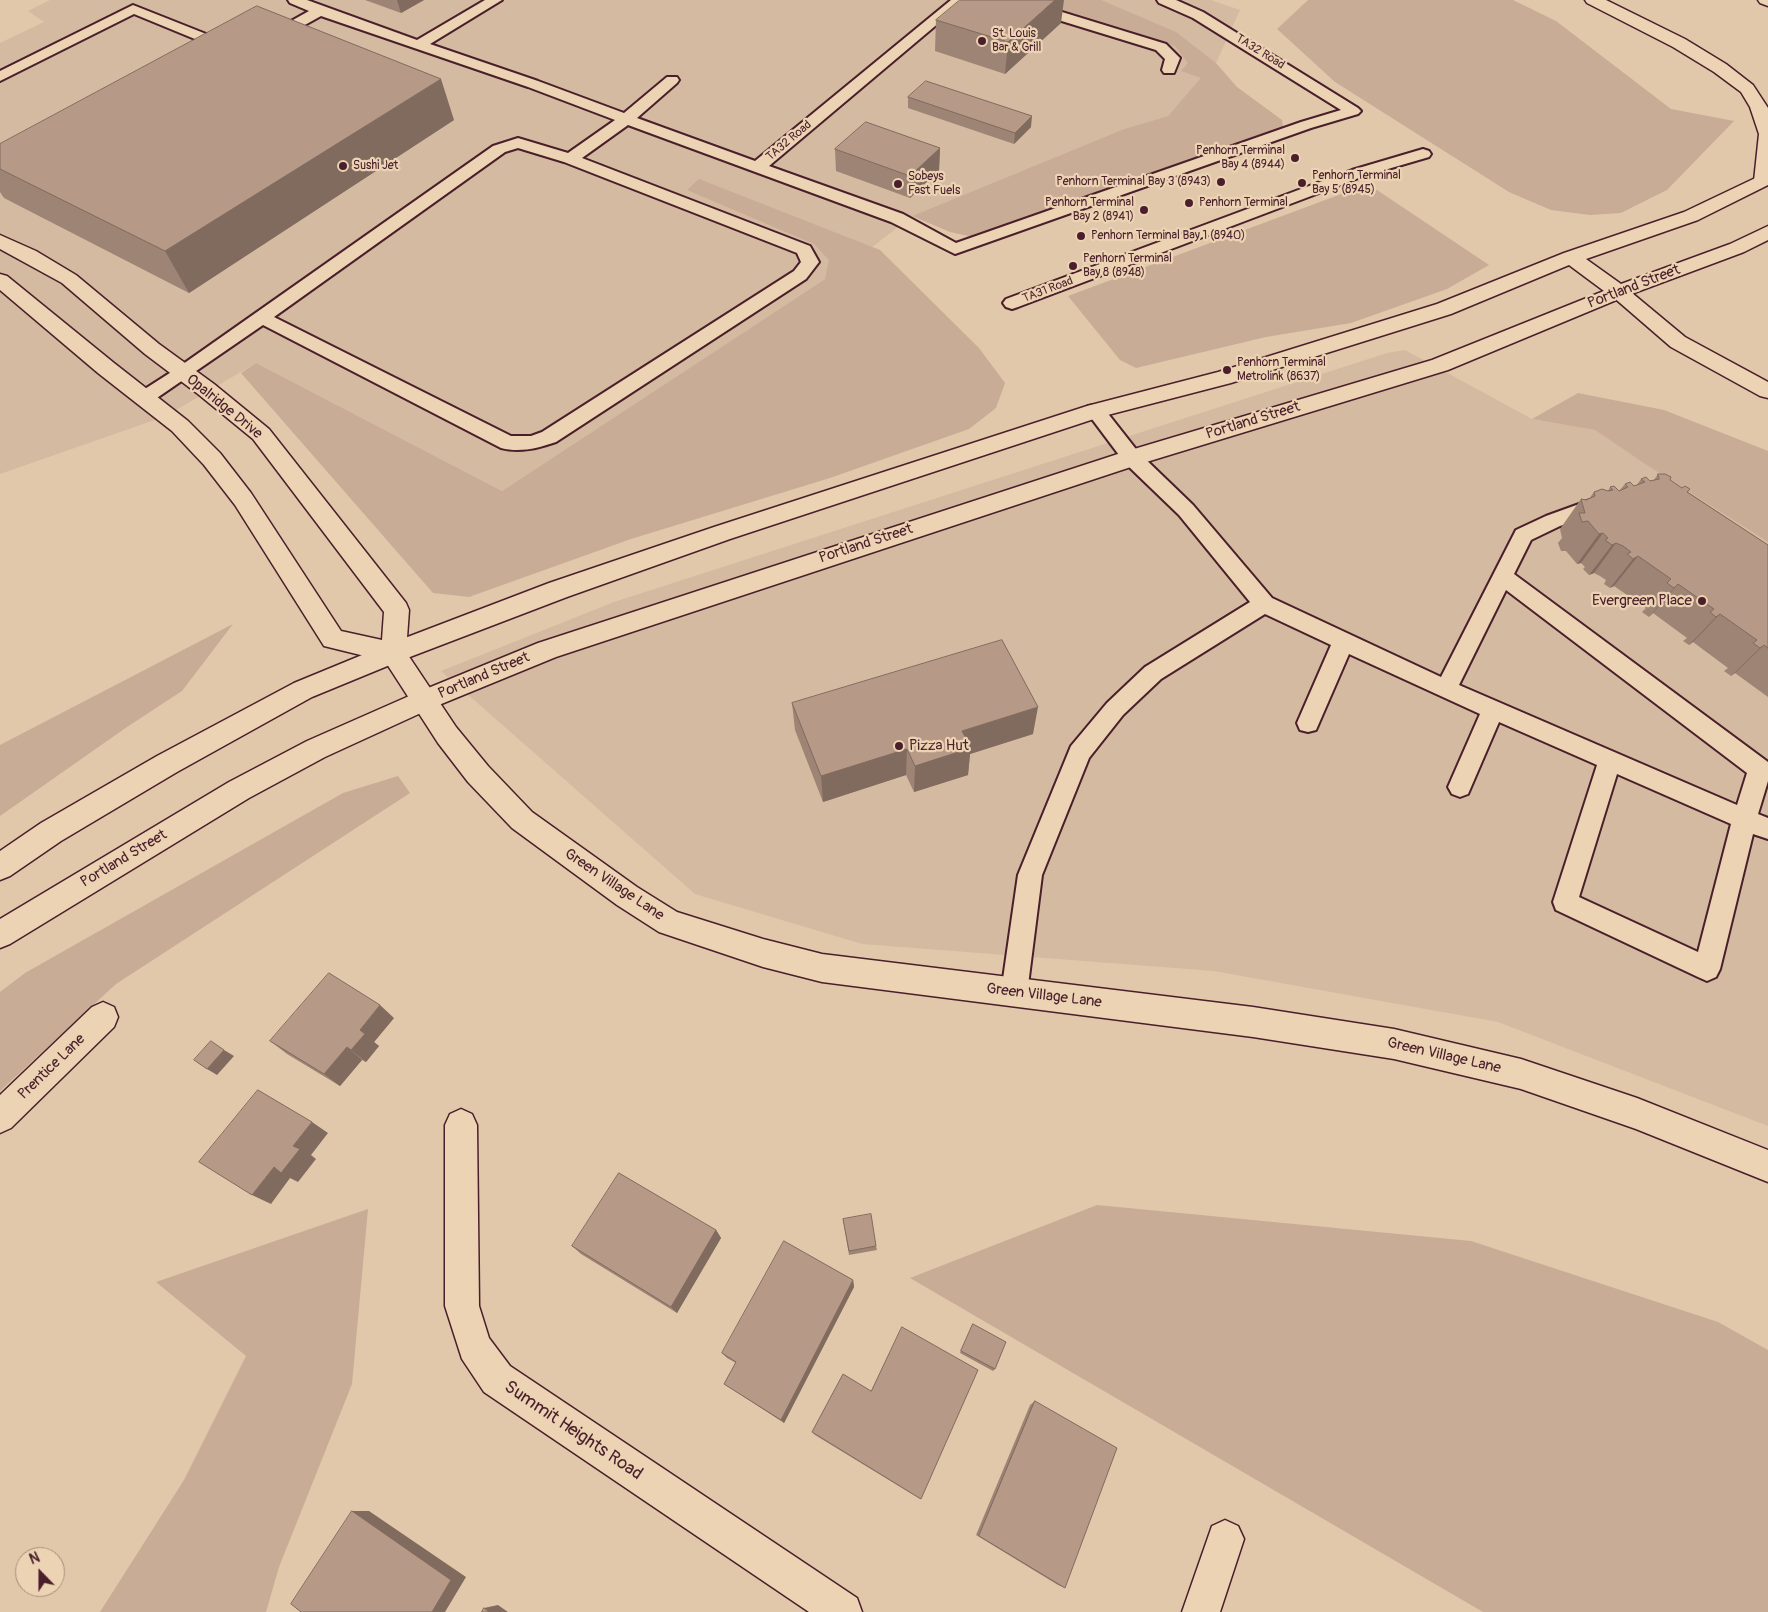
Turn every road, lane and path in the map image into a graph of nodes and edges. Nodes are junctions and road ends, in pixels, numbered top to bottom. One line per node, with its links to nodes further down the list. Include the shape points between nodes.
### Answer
1 (295, 0): 7 (lane)
2 (495, 0): 9 (lane)
3 (959, 0): 18 (lane, TA32 Road)
4 (1008, 0): 11 (lane, via 1161,47 1173,58)
5 (1164, 0): 18 (lane, TA32 Road, via 1198,15 1352,111 955,248 897,218)
6 (1593, 0): 15 (main road, via 1679,43 1727,73 1747,89 1759,107)
7 (320, 11): 8 (lane); 9 (lane)
8 (258, 44)
9 (420, 44): 14 (lane)
10 (242, 53): 12 (lane, via 133,9)
11 (1169, 70)
12 (0, 77)
13 (672, 80): 14 (lane)
14 (626, 119): 17 (lane); 18 (lane)
15 (1768, 135): 19 (main road)
16 (1423, 154): 25 (lane, TA31 Road, via 1358,173)
17 (570, 160): 26 (lane, via 518,143 499,149); 26 (lane, via 804,250 810,262 800,275 549,437 532,443 508,442)
18 (759, 166)
19 (1765, 179): 22 (main road, via 1691,216)
20 (1768, 232): 24 (main road, Portland Street, via 1737,248)
21 (0, 241): 27 (main road, Opalridge Drive, via 69,279)
22 (1571, 257): 24 (main road); 30 (main road, via 1444,309 1223,378)
23 (0, 280): 29 (main road)
24 (1619, 292): 28 (main road, via 1678,342); 31 (main road, Portland Street, via 1440,365)
25 (1012, 303)
26 (261, 318): 27 (lane)
27 (183, 373): 29 (lane); 36 (main road, Opalridge Drive, via 261,434 397,610)
28 (1768, 391)
29 (144, 398): 36 (main road, via 180,426 212,459 243,499 333,639)
30 (1095, 411): 31 (lane); 36 (main road, via 722,533)
31 (1132, 458): 34 (lane, via 1186,510); 38 (main road, Portland Street, via 547,650)
32 (1619, 498): 33 (lane, via 1523,535)
33 (1504, 577): 37 (lane); 43 (lane, via 1760,769)
34 (1264, 604): 35 (lane); 47 (lane, via 1153,673 1115,709 1079,753 1030,875)
35 (1344, 641): 37 (lane); 40 (lane)
36 (392, 653): 38 (main road, Green Village Lane); 45 (main road, via 303,690 167,764 51,832)
37 (1446, 689): 39 (lane)
38 (425, 700): 46 (main road, Portland Street, via 333,741 239,790); 47 (main road, Green Village Lane, via 478,774 522,820 627,896 669,922 763,953 822,968)
39 (1493, 710): 41 (lane); 42 (lane)
40 (1308, 723)
41 (1610, 760): 43 (lane); 43 (lane, via 1564,902 1707,969)
42 (1460, 787)
43 (1745, 818): 44 (lane)
44 (1768, 829)
45 (0, 867)
46 (0, 935)
47 (1014, 993): 51 (main road, Green Village Lane, via 1244,1021 1394,1044 1521,1074 1637,1114)
48 (103, 1017): 49 (main road, Prentice Lane)
49 (0, 1117)
50 (461, 1125): 53 (main road, Summit Heights Road, via 462,1306 474,1348 497,1379)
51 (1768, 1166)
52 (1225, 1538): 54 (main road)
53 (843, 1612)
54 (1201, 1612)

